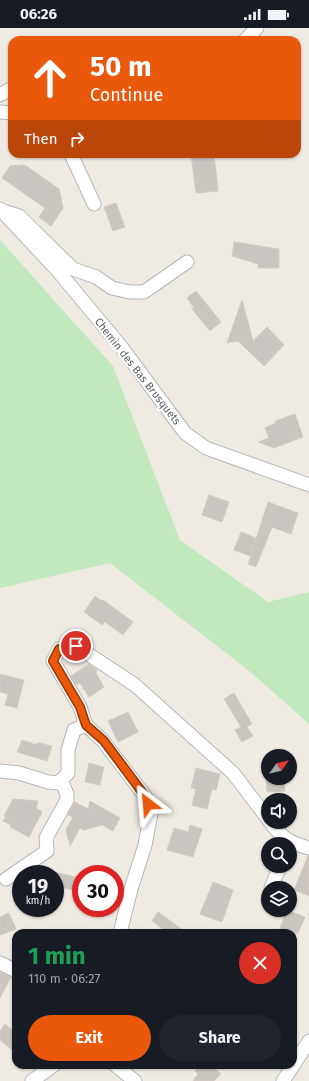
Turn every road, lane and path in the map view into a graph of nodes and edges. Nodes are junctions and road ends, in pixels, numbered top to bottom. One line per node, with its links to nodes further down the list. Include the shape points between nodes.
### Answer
1 (256, 28): 2 (street)
2 (249, 36)
3 (73, 158): 4 (street)
4 (94, 204)
5 (1, 210): 6 (street, via 19,216 73,269 96,277 112,288 144,292); 7 (street, Chemin des Bas Brusquets, via 78,295 185,433 206,448)
6 (187, 262)
7 (309, 485)
8 (86, 725): 10 (street, via 74,730 68,750 68,773); 11 (street, via 80,707 53,661 59,649 76,646 135,685 233,773); 17 (street, via 104,741 145,796 150,813 145,845)
9 (0, 771): 10 (street, via 20,773 48,782 59,783)
10 (61, 780): 16 (street, via 67,800 46,838 46,851)
11 (261, 810)
12 (275, 829): 13 (street)
13 (283, 837)
14 (297, 845): 15 (street)
15 (309, 848)
16 (6, 879)
17 (121, 929)
18 (0, 963): 19 (street)
19 (12, 969)
20 (309, 1041): 21 (street)
21 (297, 1059)
22 (48, 1069): 25 (street)
23 (121, 1069): 26 (street)
24 (291, 1069): 27 (street)
25 (32, 1081)
26 (135, 1081)
27 (283, 1081)

